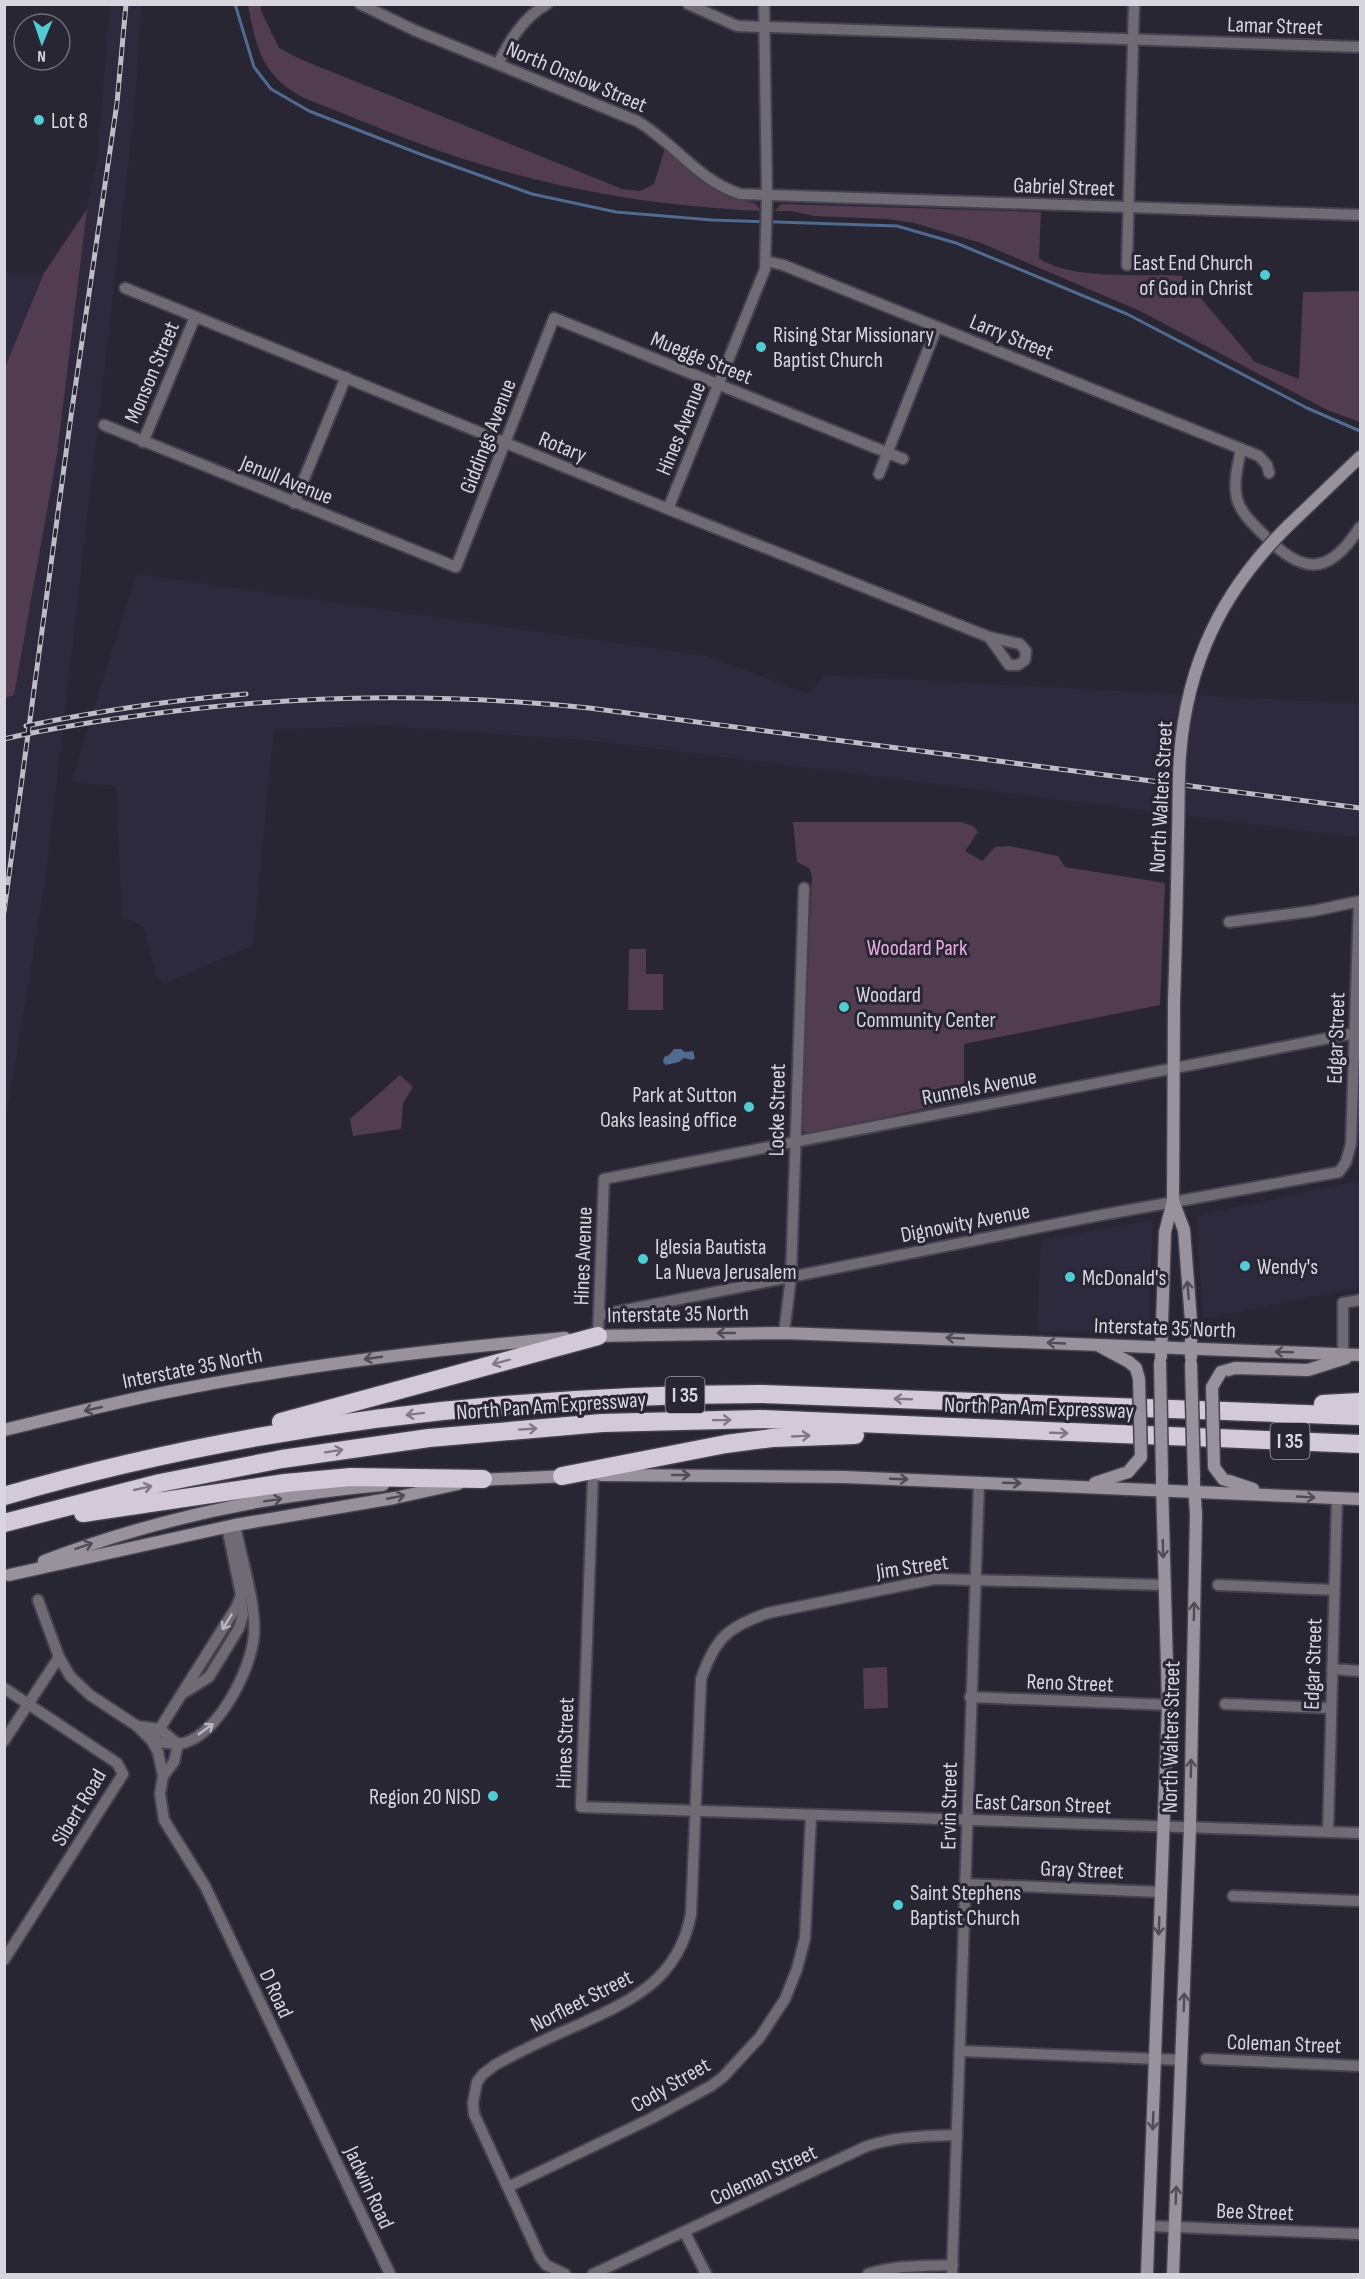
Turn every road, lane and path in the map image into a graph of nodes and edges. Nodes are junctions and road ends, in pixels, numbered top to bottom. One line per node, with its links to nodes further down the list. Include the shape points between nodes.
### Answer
1 (360, 4): 9 (street, North Onslow Street)
2 (547, 4): 9 (street, via 522,24)
3 (688, 4): 6 (street, Lamar Street, via 728,24)
4 (764, 4): 6 (street)
5 (1134, 4): 7 (street)
6 (763, 27): 7 (street, Lamar Street); 10 (street)
7 (1133, 40): 8 (street, Lamar Street); 11 (street)
8 (1360, 47)
9 (498, 63): 10 (street, North Onslow Street, via 637,120 720,186 741,194)
10 (766, 196): 11 (street, Gabriel Street); 13 (street)
11 (1128, 208): 12 (street, Gabriel Street); 14 (street)
12 (1360, 215)
13 (766, 261): 18 (street, Larry Street); 20 (street, Hines Avenue)
14 (1126, 265)
15 (124, 288): 16 (street, Rotary)
16 (195, 317): 19 (street, Rotary); 22 (street, Monson Street)
17 (554, 318): 20 (street, Muegge Street); 23 (street, Giddings Avenue)
18 (937, 327): 24 (street, Larry Street); 25 (street)
19 (346, 377): 23 (street, Rotary); 30 (street)
20 (719, 384): 25 (street, Muegge Street); 31 (street, Hines Avenue)
21 (104, 425): 22 (street, Jenull Avenue)
22 (143, 442): 30 (street, Jenull Avenue)
23 (504, 443): 31 (street, Rotary); 33 (street, Giddings Avenue)
24 (1242, 449): 28 (street, Larry Street, via 1259,456); 32 (street, via 1235,482 1239,505 1287,557 1312,565 1330,560 1351,542)
25 (888, 452): 27 (street, Muegge Street); 29 (street)
26 (1360, 457): 39 (main road, North Walters Street, bridge, via 1264,550 1232,591 1207,638 1189,691 1180,753)
27 (903, 459)
28 (1269, 473)
29 (879, 474)
30 (294, 503): 33 (street, Jenull Avenue)
31 (668, 509): 34 (street, Rotary)
32 (1360, 527)
33 (456, 567)
34 (989, 637)
35 (804, 888): 40 (street, Locke Street)
36 (1360, 902): 37 (street); 38 (street, Edgar Street)
37 (1229, 922)
38 (1358, 1032): 39 (street, Runnels Avenue); 41 (street, Edgar Street, via 1351,1144)
39 (1173, 1070): 40 (street, Runnels Avenue); 43 (main road, North Walters Street)
40 (795, 1142): 42 (street, Runnels Avenue); 44 (street, Locke Street)
41 (1339, 1172): 43 (street, Dignowity Avenue)
42 (604, 1179): 46 (street, Hines Avenue)
43 (1173, 1201): 44 (street, Dignowity Avenue); 50 (main road, North Walters Street, via 1165,1232); 51 (main road, North Walters Street, one-way to 43, via 1184,1230)
44 (791, 1277): 46 (street, Dignowity Avenue); 47 (street, Locke Street)
45 (1360, 1300): 52 (street, via 1343,1304)
46 (600, 1315): 48 (street, Hines Avenue)
47 (784, 1333): 48 (main road, Interstate 35 North, one-way to 48); 49 (main road, Interstate 35 North, one-way to 47)
48 (598, 1336): 56 (main road, Interstate 35 North, one-way to 56, via 423,1351 312,1366 177,1390); 68 (highway, one-way to 68, via 321,1413 100,1461)
49 (1098, 1346): 50 (main road, Interstate 35 North); 67 (main road, bridge, via 1136,1368 1141,1457 1128,1472)
50 (1161, 1348): 51 (main road, Interstate 35 North); 65 (main road, North Walters Street, bridge)
51 (1191, 1349): 52 (main road, Interstate 35 North, one-way to 51); 66 (main road, North Walters Street, bridge)
52 (1353, 1355): 69 (main road, bridge, via 1308,1370 1235,1368 1221,1372 1212,1387 1214,1467 1223,1479)
53 (1360, 1402): 54 (highway)
54 (1224, 1410): 55 (highway, North Pan Am Expressway / I 35); 68 (highway, North Pan Am Expressway / I 35, one-way to 68, via 762,1394 564,1400 417,1413 274,1434 128,1464)
55 (1360, 1416)
56 (4, 1430)
57 (1000, 1431): 58 (highway, North Pan Am Expressway / I 35, one-way to 58); 62 (highway, one-way to 57, via 772,1438); 72 (highway, North Pan Am Expressway / I 35, one-way to 57, via 149,1486 282,1459 518,1429 760,1419)
58 (1220, 1437): 59 (highway, North Pan Am Expressway / I 35); 60 (highway)
59 (1360, 1444)
60 (1360, 1452)
61 (593, 1475): 62 (main road); 64 (main road, one-way to 64); 97 (street, Hines Street)
62 (562, 1476): 63 (main road)
63 (483, 1479): 73 (main road, one-way to 63); 74 (highway, via 351,1477 285,1483); 75 (main road, one-way to 63, via 85,1546 250,1503 350,1488)
64 (979, 1482): 67 (main road, one-way to 67); 76 (street, Ervin Street)
65 (1162, 1484): 66 (main road); 67 (main road); 77 (main road, North Walters Street, one-way to 77)
66 (1194, 1485): 69 (main road); 102 (main road, North Walters Street, one-way to 66)
67 (1085, 1486)
68 (11, 1494)
69 (1280, 1495): 70 (main road, one-way to 70)
70 (1337, 1498): 71 (main road); 79 (street, Edgar Street)
71 (1360, 1499)
72 (4, 1523)
73 (231, 1526): 75 (main road); 92 (street, one-way to 92, via 243,1615 239,1628 209,1677 183,1694); 95 (street, one-way to 73, via 217,1721 248,1663 254,1635 253,1612)
74 (4, 1528)
75 (7, 1576)
76 (975, 1580): 77 (street, Jim Street); 84 (street, Jim Street, via 935,1579 768,1613 746,1621 718,1643); 86 (street, Ervin Street)
77 (1164, 1585): 89 (main road, North Walters Street)
78 (1218, 1585): 79 (street)
79 (1334, 1590): 82 (street, Edgar Street)
80 (38, 1600): 81 (street)
81 (59, 1657): 87 (street); 91 (street, via 70,1676 90,1695)
82 (1332, 1670): 83 (street); 90 (street, Edgar Street)
83 (1360, 1671)
84 (701, 1679): 98 (street, Norfleet Street)
85 (4, 1688): 87 (street)
86 (970, 1697): 89 (street, Reno Street); 100 (street, Ervin Street)
87 (29, 1704): 93 (street); 109 (street, Sibert Road, via 117,1763 123,1774)
88 (1225, 1704): 90 (street)
89 (1168, 1705): 101 (main road, North Walters Street)
90 (1330, 1708): 103 (street, Edgar Street)
91 (137, 1726): 92 (street); 94 (street)
92 (160, 1729): 94 (street); 95 (street)
93 (4, 1741)
94 (152, 1741): 95 (street); 96 (street)
95 (178, 1744): 96 (street, via 174,1762)
96 (162, 1776): 115 (street, D Road, via 160,1807 164,1820 206,1886)
97 (581, 1807): 98 (street, East Carson Street)
98 (695, 1811): 99 (street, East Carson Street); 117 (street, Norfleet Street, via 691,1914 680,1950 662,1976 619,2007 495,2065 477,2082 472,2103 474,2114)
99 (812, 1816): 100 (street, East Carson Street); 117 (street, Cody Street, via 803,1946 785,1999 760,2037 711,2086)
100 (968, 1820): 101 (street, East Carson Street); 105 (street, Ervin Street)
101 (1164, 1826): 102 (street, East Carson Street); 106 (main road, North Walters Street)
102 (1190, 1827): 103 (street, East Carson Street); 113 (main road, North Walters Street, one-way to 102)
103 (1328, 1832): 104 (street, East Carson Street)
104 (1360, 1833)
105 (966, 1884): 106 (street, Gray Street); 110 (street, Ervin Street)
106 (1161, 1892): 111 (main road, North Walters Street, one-way to 111)
107 (1233, 1896): 108 (street)
108 (1360, 1901)
109 (4, 1960)
110 (960, 2051): 111 (street); 116 (street, Ervin Street)
111 (1155, 2059): 113 (street); 118 (main road, North Walters Street, one-way to 118)
112 (1206, 2059): 114 (street, Coleman Street)
113 (1182, 2060): 119 (main road, North Walters Street, one-way to 113)
114 (1360, 2066)
115 (314, 2116): 123 (street, Jadwin Road)
116 (957, 2135): 120 (street, Coleman Street, via 902,2137 874,2144); 122 (street, Ervin Street)
117 (508, 2187): 124 (street, Norfleet Street, via 540,2257 546,2265)
118 (1149, 2226): 119 (street, Bee Street); 128 (main road, North Walters Street)
119 (1175, 2227): 121 (street, Bee Street); 129 (main road, North Walters Street)
120 (685, 2233): 125 (street, Coleman Street); 126 (street)
121 (1360, 2234)
122 (952, 2270): 127 (street, via 911,2266)
123 (390, 2274)
124 (565, 2274)
125 (593, 2274)
126 (706, 2274)
127 (868, 2274)
128 (1147, 2274)
129 (1173, 2274)

